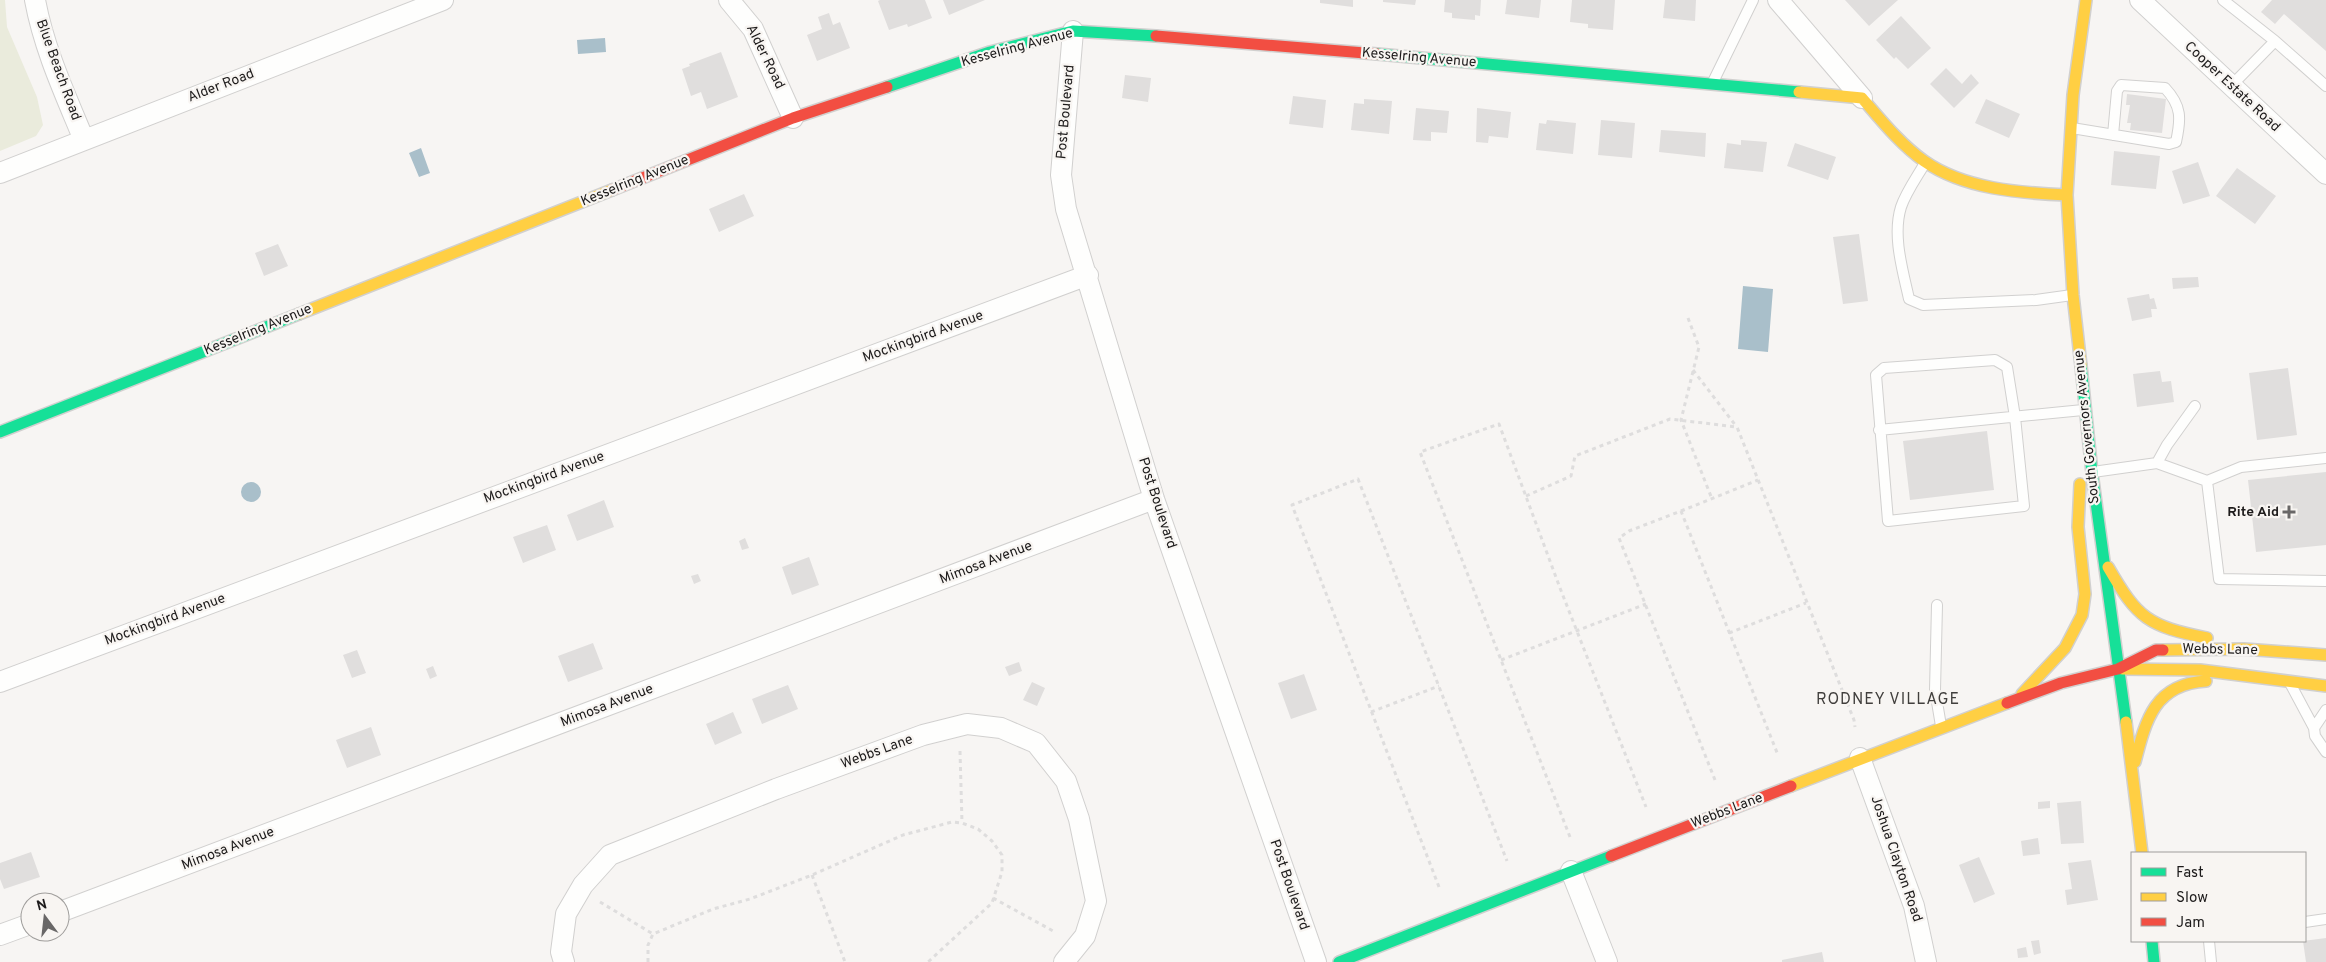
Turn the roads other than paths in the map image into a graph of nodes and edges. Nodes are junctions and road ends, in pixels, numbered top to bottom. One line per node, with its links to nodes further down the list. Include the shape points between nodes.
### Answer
1 (36, 0): 18 (street, Blue Beach Road, via 38,18 52,62)
2 (443, 0): 18 (street, Alder Road)
3 (729, 0): 15 (street, Alder Road, via 753,29)
4 (1752, 0): 11 (lane)
5 (1778, 0): 14 (street)
6 (2086, 0): 16 (street, South Governors Avenue)
7 (2140, 0): 12 (street, Cooper Estate Road)
8 (2223, 0): 10 (lane)
9 (1073, 31): 11 (street, Kesselring Avenue, via 1243,42); 15 (street, Kesselring Avenue, via 990,52); 23 (street, Post Boulevard, via 1061,175 1066,209)
10 (2274, 40): 12 (lane); 13 (lane)
11 (1712, 85): 14 (street, Kesselring Avenue)
12 (2231, 86): 21 (street, Cooper Estate Road)
13 (2326, 86)
14 (1862, 98): 19 (street, via 1900,142)
15 (793, 118): 30 (street, Kesselring Avenue)
16 (2071, 128): 17 (lane); 22 (street, South Governors Avenue)
17 (2113, 135): 17 (lane, via 2116,91 2121,85 2165,88 2173,97 2181,120 2176,142 2170,144)
18 (84, 140): 20 (street, Alder Road)
19 (1925, 162): 22 (street, via 1996,190); 24 (lane, via 1901,206 1898,221 1900,258 1909,299 1923,304 2016,301)
20 (0, 173)
21 (2326, 174)
22 (2067, 195): 24 (street, South Governors Avenue)
23 (1088, 275): 35 (street, Post Boulevard); 43 (street, Mockingbird Avenue)
24 (2073, 295): 25 (street, South Governors Avenue)
25 (2084, 393): 27 (street); 33 (street, South Governors Avenue)
26 (2195, 406): 32 (lane)
27 (2083, 410): 28 (lane); 45 (street, via 2078,526 2085,602 2082,616 2056,659)
28 (2015, 416): 29 (lane); 29 (lane, via 2007,366 1995,360 1884,368 1876,375); 29 (lane, via 2024,506 1888,521)
29 (1879, 430)
30 (0, 432)
31 (2326, 458): 34 (lane, via 2242,467)
32 (2157, 463): 33 (lane); 34 (lane)
33 (2092, 473): 36 (street, South Governors Avenue)
34 (2207, 480): 37 (lane, via 2219,579)
35 (1154, 499): 55 (street, Mimosa Avenue); 64 (street, Post Boulevard)
36 (2103, 558): 39 (street, via 2132,607 2154,626); 41 (street, South Governors Avenue)
37 (2326, 582)
38 (1937, 605): 47 (lane, via 1936,690)
39 (2244, 649): 40 (street, Webbs Lane); 41 (street, Webbs Lane, via 2156,650)
40 (2326, 654)
41 (2118, 669): 42 (street, Webbs Lane, via 2200,670); 45 (street, Webbs Lane); 52 (street, South Governors Avenue)
42 (2285, 681): 44 (street, Webbs Lane); 48 (lane); 52 (street, via 2240,683 2198,680 2170,690 2160,698 2147,722)
43 (0, 682)
44 (2326, 686)
45 (2018, 698): 47 (street, Webbs Lane)
46 (2326, 710): 48 (lane)
47 (1941, 727): 51 (street, Webbs Lane)
48 (2315, 732): 49 (lane); 50 (lane)
49 (2326, 738)
50 (2326, 752)
51 (1860, 758): 54 (street, Webbs Lane); 67 (street, Joshua Clayton Road, via 1914,906)
52 (2133, 770): 53 (street, South Governors Avenue)
53 (2142, 852)
54 (1571, 871): 65 (street, Webbs Lane); 66 (street)
55 (70, 908)
56 (2326, 919): 57 (lane)
57 (2306, 922)
58 (20, 928): 59 (street)
59 (0, 935)
60 (2152, 942): 68 (street)
61 (2209, 942): 69 (lane)
62 (564, 962): 63 (street, Webbs Lane, via 561,952 566,914 583,885 610,856 785,786 924,735 968,724 1002,728 1036,743 1066,781 1079,819 1096,901 1085,936)
63 (1064, 962)
64 (1316, 962)
65 (1339, 962)
66 (1607, 962)
67 (1926, 962)
68 (2154, 962)
69 (2211, 962)

